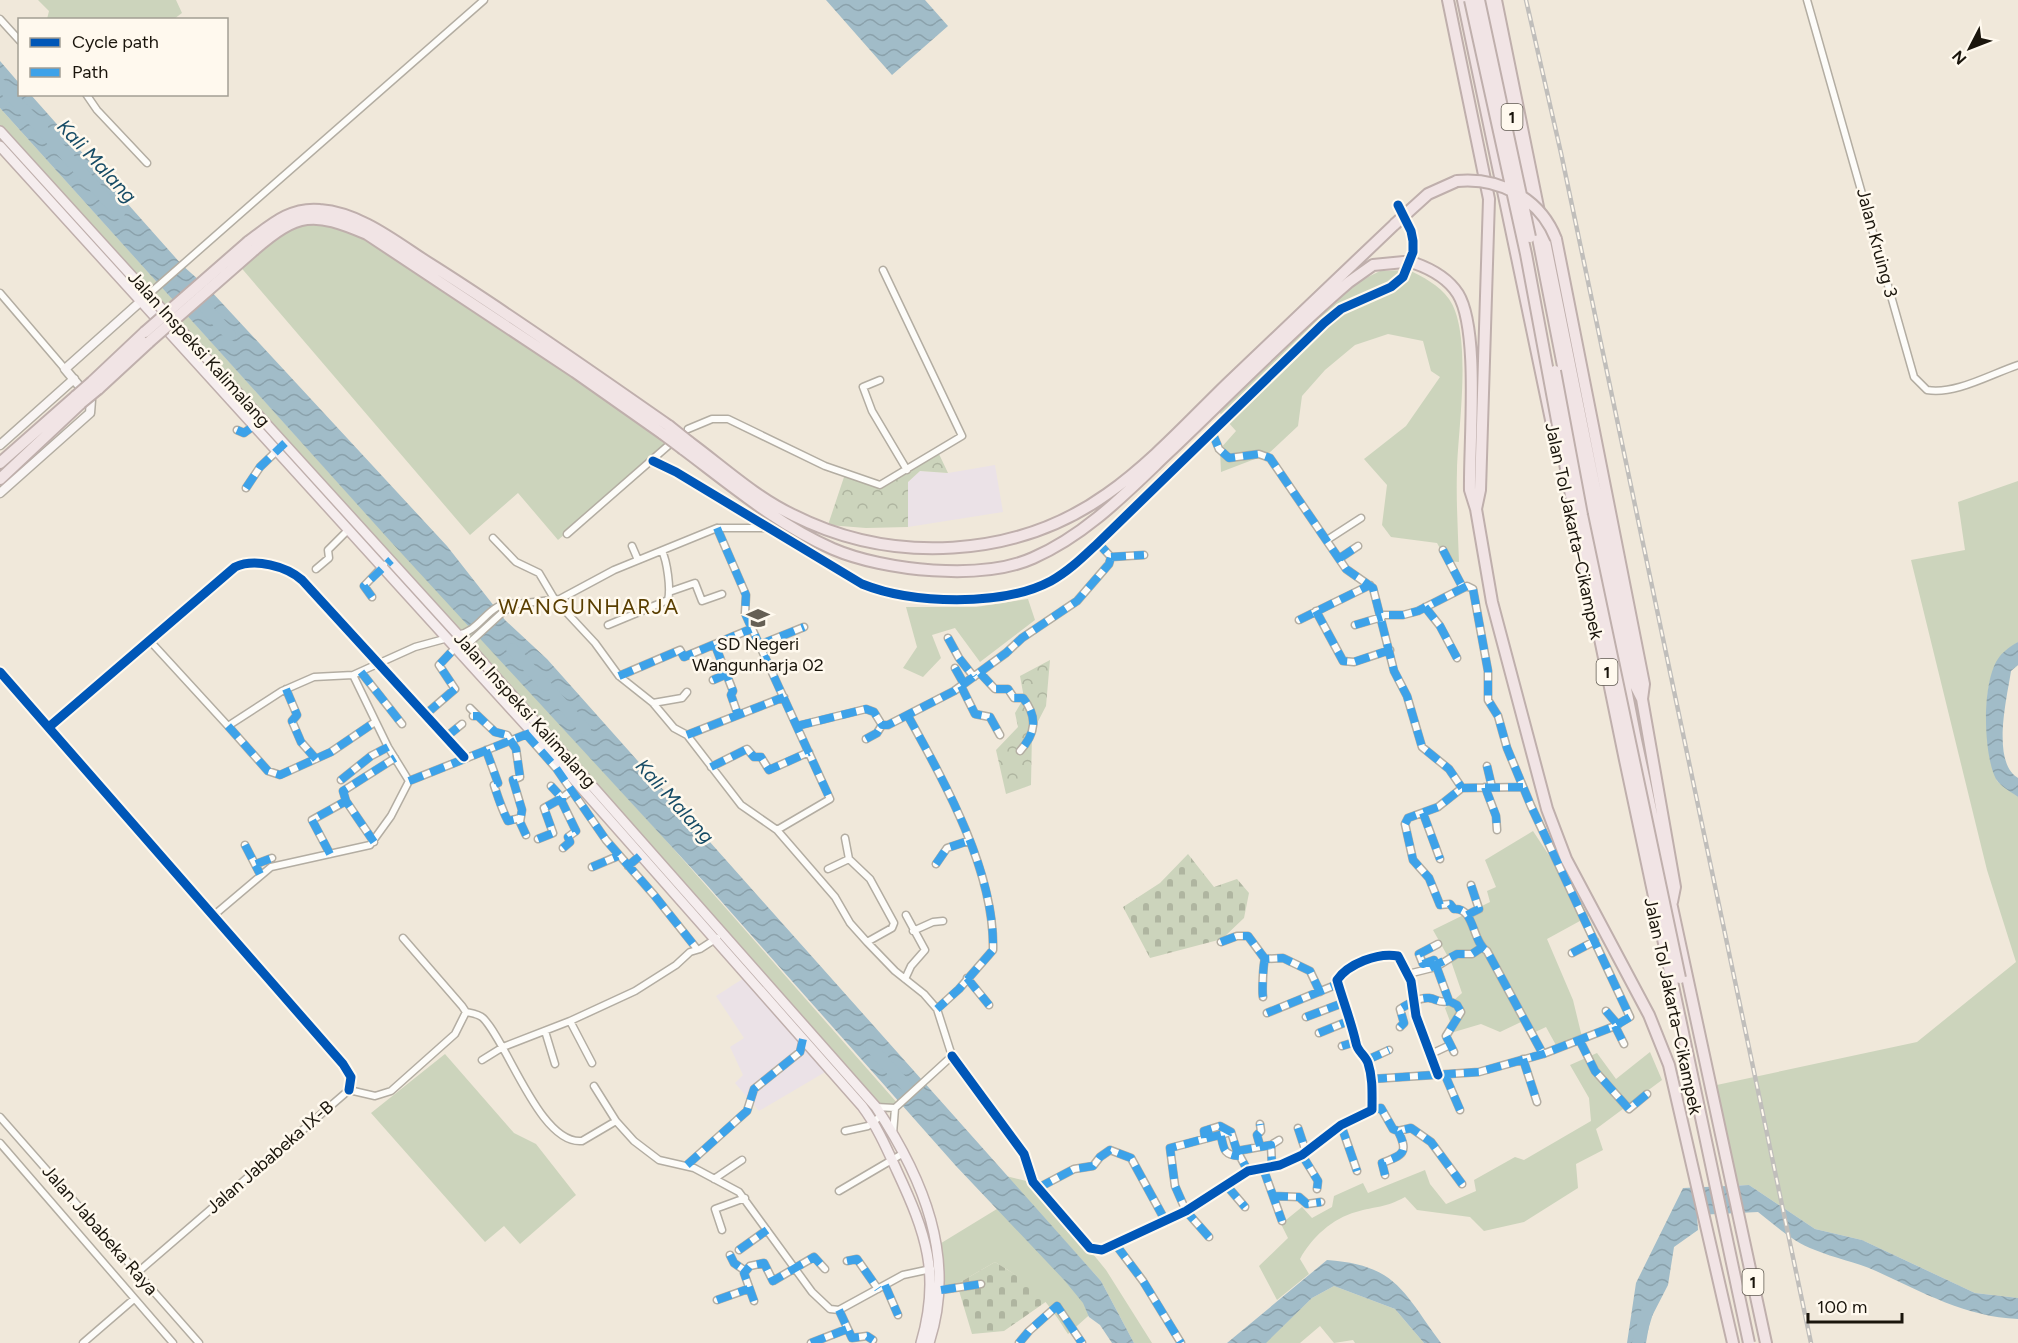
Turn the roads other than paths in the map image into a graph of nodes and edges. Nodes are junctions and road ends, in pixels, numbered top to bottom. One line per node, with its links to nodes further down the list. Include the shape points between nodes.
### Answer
1 (484, 0): 17 (street)
2 (1448, 0): 45 (highway, via 1489,199 1480,490)
3 (1463, 0): 311 (highway, Jalan Tol Jakarta–Cikampek / 1, bridge)
4 (1470, 0): 312 (highway, 1, bridge, via 1526,254 1575,517)
5 (1479, 0): 313 (highway, 1, bridge, via 1533,253 1582,515)
6 (1487, 0): 170 (highway, Jalan Tol Jakarta–Cikampek / 1)
7 (1496, 0): 105 (highway, via 1635,686)
8 (1807, 0): 22 (street, Jalan Kruing 3, via 1914,377 1927,390 1936,391)
9 (0, 19): 10 (street)
10 (18, 38)
11 (87, 96): 14 (street)
12 (0, 131): 17 (main road, Jalan Inspeksi Kalimalang)
13 (0, 146): 19 (main road, Jalan Inspeksi Kalimalang)
14 (147, 163)
15 (1398, 205): 33 (street, via 1413,241 1403,277 1391,287 1331,316)
16 (884, 270): 41 (street, via 962,436)
17 (150, 292): 19 (main road); 20 (main road, Jalan Inspeksi Kalimalang)
18 (0, 293): 23 (street)
19 (140, 301): 21 (main road, Jalan Inspeksi Kalimalang); 23 (main road)
20 (177, 324): 21 (main road); 24 (main road, Jalan Inspeksi Kalimalang)
21 (168, 332): 27 (main road, Jalan Inspeksi Kalimalang)
22 (2018, 364)
23 (65, 369): 25 (main road)
24 (222, 375): 27 (main road); 29 (main road, Jalan Inspeksi Kalimalang)
25 (74, 379): 36 (main road); 44 (main road, via 91,400 90,413)
26 (880, 380): 41 (street, via 863,387 872,411)
27 (214, 382): 30 (main road, Jalan Inspeksi Kalimalang)
28 (79, 400): 37 (highway, bridge, via 251,246 300,219 343,224 367,234); 40 (highway); 42 (highway)
29 (263, 419): 30 (street); 34 (main road, Jalan Inspeksi Kalimalang)
30 (254, 426): 32 (street, via 244,433); 38 (main road, Jalan Inspeksi Kalimalang)
31 (688, 429): 41 (street, via 712,419 728,419 825,466 880,485)
32 (237, 430)
33 (1212, 432): 54 (street, via 1219,449 1229,458 1259,454 1270,458); 55 (street)
34 (285, 443): 38 (street); 63 (main road, Jalan Inspeksi Kalimalang)
35 (670, 444): 39 (street)
36 (0, 445)
37 (686, 446): 45 (highway, via 761,508 835,550 914,569 969,570 1030,560 1108,509 1349,282 1373,265 1409,262 1430,268 1450,284 1468,321 1470,490); 105 (highway, bridge, via 794,516 858,540 936,549 1013,539 1041,530 1085,508 1134,472 1428,194 1456,181 1483,181 1517,193 1538,210 1556,239 1625,582 1644,684)
38 (276, 451): 43 (street); 51 (main road, Jalan Inspeksi Kalimalang)
39 (652, 461): 46 (street); 52 (street)
40 (0, 463)
41 (907, 470)
42 (0, 479)
43 (246, 488)
44 (0, 493)
45 (1476, 509): 310 (highway, via 1492,602 1547,809 1566,859 1660,1040)
46 (746, 515): 48 (street); 50 (street)
47 (1361, 519): 54 (street)
48 (744, 527): 49 (street); 50 (street)
49 (717, 528): 59 (street); 81 (street, via 744,588 745,613)
50 (769, 529): 55 (street, via 862,584 904,597 983,598 1032,589 1070,569)
51 (348, 530): 65 (main road, Jalan Inspeksi Kalimalang); 66 (street, via 330,547 329,558)
52 (567, 534)
53 (493, 538): 72 (street, via 516,562 539,573)
54 (1327, 540): 62 (street)
55 (1098, 543): 61 (street)
56 (632, 546): 64 (street)
57 (1358, 546): 62 (street)
58 (1443, 550): 68 (street)
59 (662, 551): 64 (street); 69 (street, via 668,565)
60 (1144, 555): 61 (street)
61 (1111, 557): 98 (street, via 1077,601)
62 (1340, 558): 67 (street, via 1346,569)
63 (391, 560): 65 (street); 82 (main road, Jalan Inspeksi Kalimalang)
64 (638, 560): 72 (street)
65 (382, 567): 71 (street, via 364,586); 83 (main road, Jalan Inspeksi Kalimalang)
66 (316, 569)
67 (1370, 585): 75 (street); 76 (street, via 1377,594)
68 (1463, 588): 74 (street); 137 (street, via 1473,589 1488,671 1488,700 1498,716)
69 (669, 592): 70 (street, via 694,583 702,602); 78 (street, via 668,600)
70 (723, 594)
71 (372, 597)
72 (555, 600): 73 (street); 99 (street)
73 (518, 604): 82 (street, via 500,604 467,632); 86 (street, via 504,611)
74 (1425, 607): 76 (street, via 1409,614); 91 (street)
75 (1316, 611): 77 (street); 90 (street, via 1343,661 1354,662)
76 (1382, 616): 79 (street); 90 (street)
77 (1299, 620)
78 (608, 625)
79 (1355, 625)
80 (804, 627): 88 (street)
81 (751, 629): 87 (street); 88 (street)
82 (457, 635): 83 (street); 86 (main road, Jalan Inspeksi Kalimalang)
83 (447, 638): 89 (main road, Jalan Inspeksi Kalimalang); 92 (street, via 415,647)
84 (948, 638): 98 (street, via 959,658)
85 (150, 641): 92 (street, via 235,567 264,565 291,570); 115 (street); 117 (street)
86 (470, 643): 176 (main road, Jalan Inspeksi Kalimalang)
87 (715, 645): 96 (street); 99 (street, via 683,658 680,650)
88 (759, 645): 104 (street)
89 (456, 647): 108 (street, via 439,664 454,689); 118 (main road, Jalan Inspeksi Kalimalang)
90 (1390, 650): 138 (street, via 1422,747 1449,769)
91 (1457, 658)
92 (380, 664): 95 (street); 108 (street)
93 (955, 668): 101 (street)
94 (0, 672): 117 (street)
95 (361, 672): 97 (street); 112 (street)
96 (727, 674): 100 (street); 109 (street)
97 (353, 675): 102 (street, via 314,676); 111 (street)
98 (977, 675): 101 (street); 126 (street, via 995,689 1008,689 1014,698 1023,698 1029,705 1035,723 1033,734)
99 (620, 676): 106 (street)
100 (713, 680)
101 (963, 685): 110 (street); 120 (street, via 974,713 990,717)
102 (286, 689): 115 (street); 130 (street, via 297,715 292,721 298,736)
103 (687, 692): 106 (street, via 682,698)
104 (784, 697): 109 (street); 116 (street)
105 (1642, 699): 170 (highway, via 1675,887)
106 (653, 703): 119 (street, via 674,728)
107 (470, 708): 123 (street, via 495,732)
108 (426, 714): 121 (street)
109 (738, 715): 119 (street)
110 (908, 716): 114 (street); 153 (street, via 945,785)
111 (375, 722): 124 (street); 130 (street)
112 (402, 724)
113 (462, 724): 121 (street)
114 (882, 725): 116 (street, via 874,712 866,709); 122 (street)
115 (228, 726): 130 (street, via 275,775)
116 (797, 726): 127 (street)
117 (49, 727): 173 (street)
118 (529, 733): 123 (street); 139 (street); 142 (main road, Jalan Inspeksi Kalimalang)
119 (687, 735): 132 (street)
120 (1000, 735)
121 (446, 737): 128 (street)
122 (866, 739)
123 (511, 740): 125 (street); 145 (street, via 520,777 513,780 522,810)
124 (388, 747): 129 (street); 133 (street)
125 (486, 750): 128 (street); 145 (street, via 504,814 508,821)
126 (1020, 751)
127 (809, 752): 132 (street, via 769,770 761,757 747,749); 146 (street, via 830,799)
128 (464, 757): 134 (street)
129 (395, 758): 134 (street); 141 (street, via 343,791)
130 (316, 759)
131 (1487, 766): 136 (street)
132 (711, 767): 146 (street, via 747,811)
133 (341, 780)
134 (409, 781): 154 (street)
135 (551, 786): 140 (street)
136 (1488, 787): 137 (street); 138 (street); 147 (street)
137 (1523, 787): 178 (street)
138 (1462, 788): 144 (street, via 1456,796)
139 (572, 790): 140 (street); 143 (street)
140 (562, 798): 152 (street, via 544,808 553,833); 156 (street, via 576,831)
141 (346, 801): 154 (street); 157 (street, via 312,820)
142 (595, 803): 143 (street); 158 (main road, Jalan Inspeksi Kalimalang)
143 (585, 810): 159 (street)
144 (1424, 813): 149 (street); 172 (street, via 1405,821 1413,860 1430,878 1440,905 1450,904)
145 (520, 818): 148 (street)
146 (777, 830): 179 (street, via 835,897)
147 (1497, 830)
148 (526, 835)
149 (1431, 835): 151 (street); 162 (street)
150 (845, 838): 161 (street)
151 (1422, 838)
152 (538, 839)
153 (968, 841): 164 (street, via 946,849); 188 (street, via 985,883 993,950)
154 (374, 842): 157 (street, via 364,848)
155 (245, 845): 163 (street)
156 (563, 848)
157 (330, 854): 168 (street, via 279,864)
158 (641, 855): 165 (street); 176 (main road, Jalan Inspeksi Kalimalang)
159 (618, 856): 165 (street); 166 (street)
160 (272, 858): 163 (street)
161 (849, 859): 167 (street); 179 (street, via 870,879 894,923)
162 (1440, 859)
163 (256, 864): 168 (street)
164 (936, 864)
165 (628, 866): 183 (street)
166 (592, 867)
167 (828, 869)
168 (260, 874): 173 (street)
169 (1471, 885): 172 (street, via 1479,909)
170 (1671, 905): 314 (highway, Jalan Tol Jakarta–Cikampek / 1)
171 (906, 915): 175 (street)
172 (1467, 915): 182 (street)
173 (213, 916): 227 (street, via 343,1064 351,1077)
174 (943, 921): 175 (street, via 933,921)
175 (913, 931): 189 (street, via 925,950)
176 (718, 936): 183 (street); 204 (main road, Jalan Inspeksi Kalimalang)
177 (403, 938): 199 (street)
178 (1595, 940): 184 (street); 205 (street, via 1630,1015)
179 (867, 942): 189 (street)
180 (1221, 942): 185 (street, via 1248,936)
181 (1438, 944): 186 (street, via 1419,954 1423,964 1434,960)
182 (1481, 948): 186 (street, via 1472,954 1457,954); 217 (street, via 1487,951)
183 (697, 949): 203 (street, via 635,991)
184 (1572, 953)
185 (1265, 959): 191 (street, via 1284,958 1306,968); 192 (street)
186 (1436, 967): 187 (street); 194 (street)
187 (1408, 974): 190 (street, via 1398,956 1393,955 1353,965 1338,977); 193 (street)
188 (967, 978): 196 (street); 197 (street)
189 (905, 979): 197 (street)
190 (1338, 984): 191 (street); 195 (street)
191 (1320, 992): 200 (street)
192 (1263, 997)
193 (1414, 1000): 194 (street); 206 (street, via 1400,1009 1404,1023); 216 (street)
194 (1449, 1001): 216 (street, via 1461,1012 1446,1036 1452,1048)
195 (1343, 1003): 201 (street); 202 (street)
196 (989, 1005)
197 (937, 1010): 218 (street)
198 (1605, 1011): 205 (street)
199 (466, 1012): 213 (street, via 482,1017); 227 (street, Jalan Jababeka IX-B, via 455,1034 400,1085 381,1095)
200 (1267, 1013)
201 (1306, 1017)
202 (1351, 1020): 208 (street); 211 (street)
203 (570, 1022): 207 (street); 222 (street)
204 (795, 1024): 209 (main road, Jalan Inspeksi Kalimalang); 233 (main road, Jalan Inspeksi Kalimalang)
205 (1617, 1026): 210 (street); 212 (street)
206 (1400, 1027)
207 (544, 1031): 213 (street); 223 (street)
208 (1319, 1033)
209 (803, 1039): 236 (main road, Jalan Inspeksi Kalimalang); 256 (street, via 800,1052 754,1089 747,1111)
210 (1580, 1041): 217 (street); 228 (street, via 1595,1071 1629,1108)
211 (1355, 1042): 214 (street); 221 (street)
212 (1624, 1044)
213 (502, 1047): 220 (street); 235 (street, via 534,1106 570,1140 582,1142)
214 (1342, 1047)
215 (1389, 1050): 221 (street)
216 (1431, 1054): 224 (street)
217 (1543, 1054): 219 (street)
218 (952, 1056): 230 (street); 265 (street, via 1024,1154)
219 (1523, 1059): 224 (street, via 1479,1072); 229 (street)
220 (482, 1060)
221 (1367, 1060): 225 (street)
222 (592, 1063)
223 (555, 1064)
224 (1442, 1075): 225 (street); 232 (street)
225 (1372, 1079): 231 (street)
226 (594, 1086): 235 (street)
227 (349, 1090): 288 (street, Jalan Jababeka IX-B)
228 (1647, 1094)
229 (1537, 1102)
230 (897, 1106): 233 (street); 244 (street)
231 (1372, 1110): 238 (street); 242 (street, via 1381,1108)
232 (1460, 1110)
233 (879, 1111): 236 (street); 244 (main road, Jalan Inspeksi Kalimalang)
234 (0, 1117): 239 (street, Jalan Jababeka Raya)
235 (616, 1121): 256 (street, via 659,1160)
236 (873, 1122): 241 (street); 255 (main road, Jalan Inspeksi Kalimalang)
237 (1260, 1124): 250 (street)
238 (1341, 1125): 253 (street); 260 (street)
239 (3, 1126): 288 (street, Jalan Jababeka Raya)
240 (1298, 1128): 253 (street)
241 (845, 1131)
242 (1398, 1131): 261 (street, via 1404,1150 1382,1163); 263 (street, via 1411,1128 1425,1136)
243 (1231, 1132): 245 (street); 246 (street, via 1220,1126 1207,1129); 252 (street)
244 (893, 1135): 251 (main road, Jalan Inspeksi Kalimalang)
245 (1221, 1136): 246 (street); 252 (street, via 1223,1151)
246 (1205, 1138): 273 (street, via 1170,1148 1175,1186)
247 (1279, 1140): 249 (street)
248 (0, 1143): 294 (street, Jalan Jababeka Raya)
249 (1271, 1145): 250 (street); 257 (street)
250 (1260, 1146): 252 (street)
251 (902, 1154): 255 (street); 272 (main road, Jalan Inspeksi Kalimalang)
252 (1238, 1154): 259 (street)
253 (1304, 1154): 257 (street); 266 (street, via 1318,1181)
254 (742, 1160): 262 (street)
255 (892, 1160): 267 (street); 274 (main road, Jalan Inspeksi Kalimalang)
256 (687, 1165): 262 (street)
257 (1272, 1166): 258 (street)
258 (1263, 1168): 259 (street); 268 (street)
259 (1248, 1171): 264 (street)
260 (1357, 1171)
261 (1385, 1175)
262 (714, 1179): 269 (street)
263 (1462, 1184)
264 (1227, 1186): 271 (street); 273 (street)
265 (1038, 1188): 276 (street, via 1074,1169 1093,1166 1110,1150 1118,1152 1131,1158); 280 (street, via 1090,1248 1102,1250)
266 (1317, 1189)
267 (839, 1191)
268 (1273, 1196): 270 (street, via 1299,1197 1312,1204); 275 (street)
269 (745, 1198): 277 (street, via 715,1209); 278 (street)
270 (1321, 1202)
271 (1245, 1207)
272 (927, 1209): 274 (main road); 284 (main road, Jalan Inspeksi Kalimalang, via 938,1242)
273 (1186, 1211): 276 (street); 279 (street)
274 (917, 1213): 284 (main road, Jalan Inspeksi Kalimalang)
275 (1282, 1221)
276 (1166, 1222): 280 (street)
277 (722, 1230)
278 (767, 1230): 281 (street); 285 (street)
279 (1209, 1237)
280 (1116, 1245): 309 (street)
281 (739, 1250)
282 (730, 1256): 287 (street)
283 (847, 1261): 292 (street, via 857,1259)
284 (936, 1268): 290 (street, via 903,1275); 293 (main road, Jalan Inspeksi Kalimalang); 305 (main road, Jalan Inspeksi Kalimalang)
285 (794, 1269): 286 (street, via 814,1257); 287 (street, via 773,1281 762,1262); 297 (street, via 821,1302)
286 (825, 1269)
287 (744, 1270): 291 (street)
288 (138, 1272): 303 (street, Jalan Jababeka Raya)
289 (981, 1284): 293 (street)
290 (885, 1285): 292 (street); 298 (street)
291 (748, 1289): 295 (street); 296 (street)
292 (878, 1289): 297 (street)
293 (941, 1290): 306 (main road, Jalan Inspeksi Kalimalang)
294 (134, 1299): 301 (street); 302 (street, Jalan Jababeka Raya)
295 (717, 1300)
296 (754, 1301)
297 (839, 1310): 299 (street)
298 (898, 1314)
299 (847, 1329): 300 (street, via 852,1338 867,1336); 304 (street)
300 (873, 1340)
301 (83, 1343)
302 (172, 1343)
303 (199, 1343)
304 (811, 1343)
305 (921, 1343)
306 (929, 1343)
307 (1019, 1343): 308 (street, via 1057,1306)
308 (1082, 1343)
309 (1181, 1343)
310 (1733, 1343)
311 (1744, 1343)
312 (1749, 1343)
313 (1756, 1343)
314 (1766, 1343)

